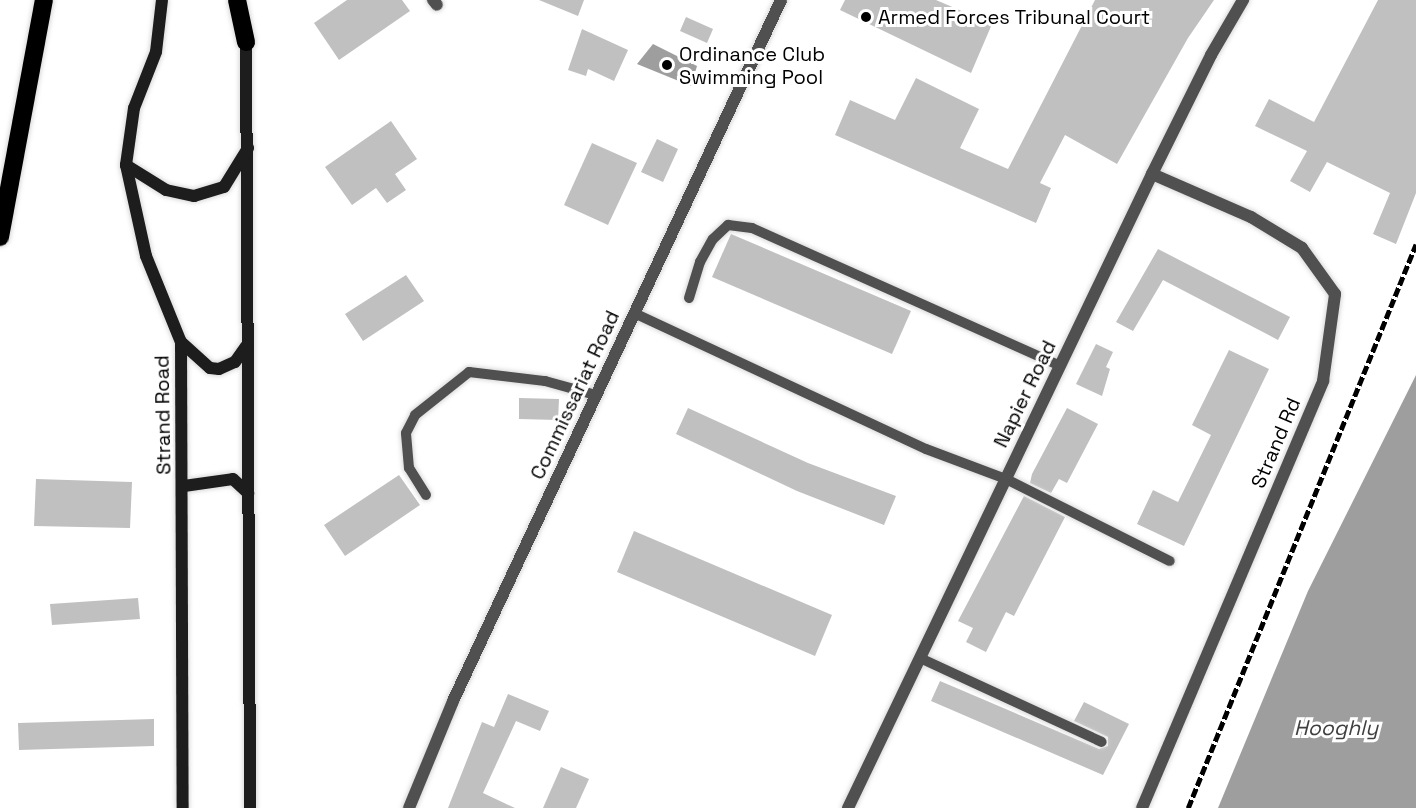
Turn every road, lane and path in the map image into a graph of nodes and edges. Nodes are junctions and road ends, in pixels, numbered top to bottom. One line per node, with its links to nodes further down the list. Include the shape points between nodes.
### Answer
1 (38, 0): 8 (highway)
2 (44, 0): 8 (highway)
3 (162, 0): 11 (main road, Strand Road, via 156,52 134,108)
4 (237, 0): 9 (highway)
5 (246, 0): 9 (main road)
6 (781, 0): 15 (street, Commissariat Road)
7 (1243, 0): 12 (street, Napier Road, via 1210,54)
8 (36, 34): 13 (highway)
9 (246, 42): 10 (main road)
10 (249, 147): 11 (main road, via 224,187 194,196 166,190); 17 (main road)
11 (126, 165): 16 (main road, Strand Road, via 146,256)
12 (1152, 174): 18 (street, Napier Road); 31 (street, Strand Rd, via 1251,217 1302,248 1335,294 1323,381)
13 (0, 237)
14 (689, 298): 18 (lane, via 700,262 713,239 728,225 752,228)
15 (634, 313): 19 (street, Commissariat Road); 20 (lane, via 926,449)
16 (181, 342): 17 (main road, via 210,368 219,369 235,362); 21 (main road, Strand Road)
17 (246, 345): 22 (main road)
18 (1060, 366): 20 (street, Napier Road)
19 (596, 395): 23 (lane, via 545,381 469,372 415,415 406,433 409,468); 29 (street, Commissariat Road, via 453,701)
20 (1006, 478): 24 (lane); 25 (street, Napier Road)
21 (184, 486): 22 (main road, via 233,479); 27 (main road, Strand Road)
22 (248, 494): 28 (main road)
23 (426, 495)
24 (1170, 561)
25 (920, 658): 26 (lane); 30 (street, Napier Road)
26 (1102, 742)
27 (183, 808)
28 (250, 808)
29 (409, 808)
30 (848, 808)
31 (1142, 808)

